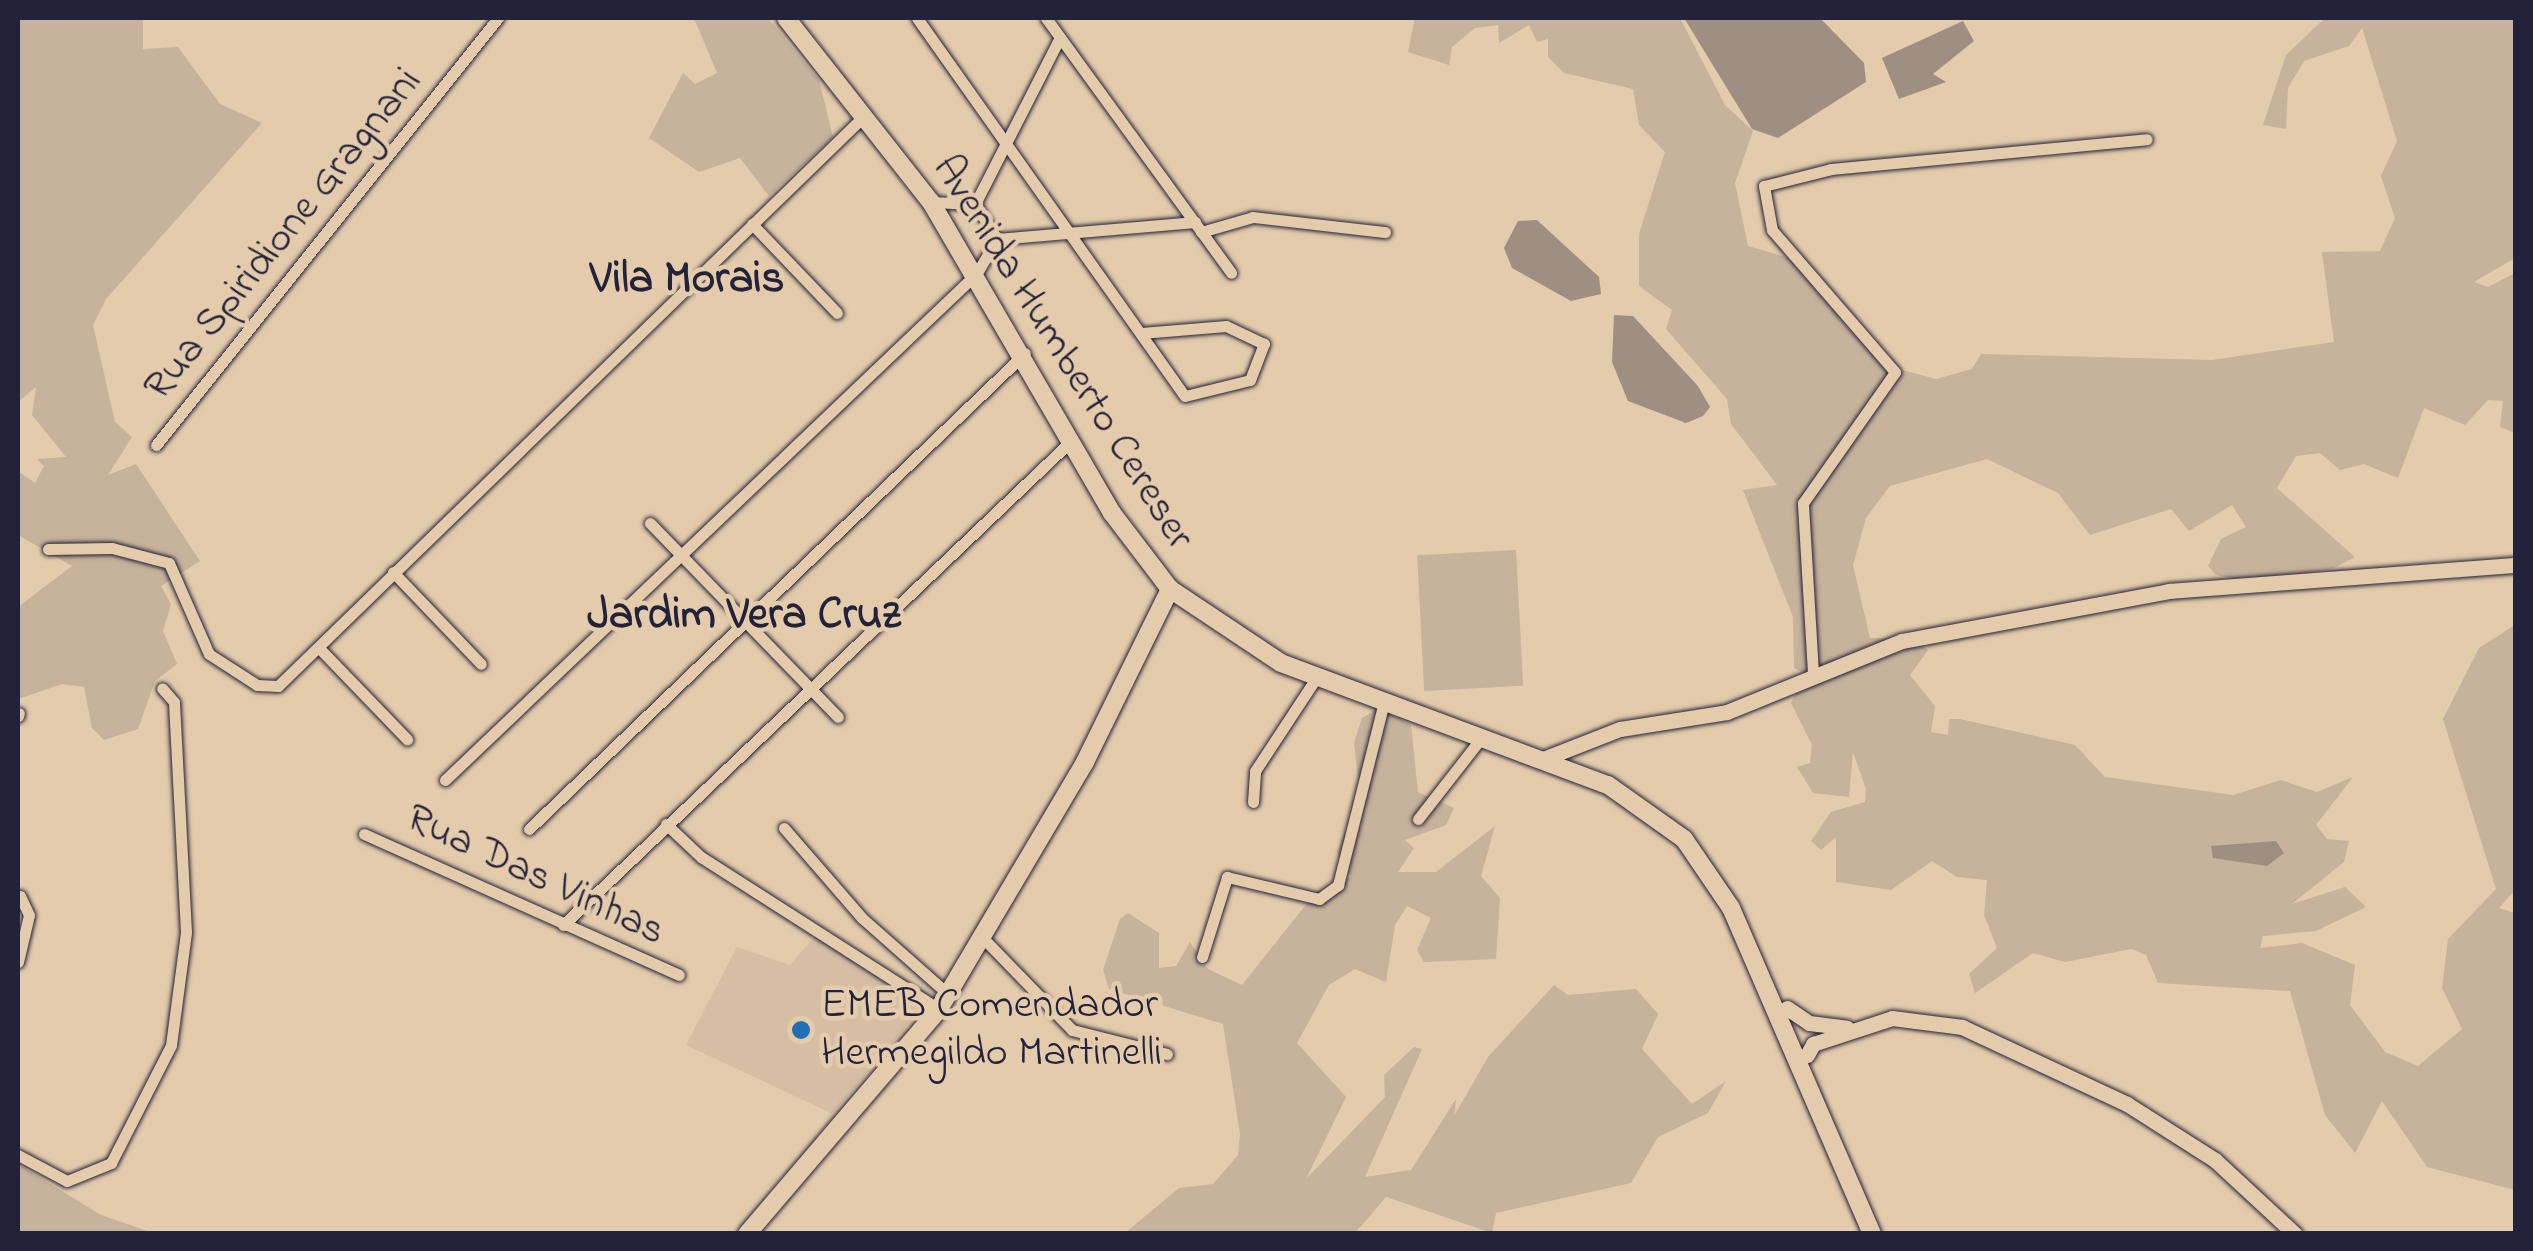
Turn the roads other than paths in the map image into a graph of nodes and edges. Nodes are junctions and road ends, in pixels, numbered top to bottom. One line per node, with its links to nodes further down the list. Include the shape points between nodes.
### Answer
1 (498, 18): 22 (street, Rua Spiridione Gragnani)
2 (786, 18): 6 (main road, Avenida Humberto Cereser)
3 (917, 18): 7 (street)
4 (1046, 18): 5 (street)
5 (1060, 37): 7 (street); 12 (street)
6 (866, 114): 9 (main road, Avenida Humberto Cereser); 11 (street)
7 (1004, 136): 10 (street); 13 (street)
8 (2146, 139): 32 (street, via 1831,170 1764,186 1772,230 1895,372 1803,503)
9 (931, 202): 10 (street); 16 (main road, Avenida Humberto Cereser)
10 (975, 204): 15 (street)
11 (752, 224): 18 (street); 27 (street)
12 (1198, 227): 13 (street); 14 (street, via 1253,217); 17 (street)
13 (1069, 231): 15 (street); 19 (street)
14 (1386, 232)
15 (997, 239): 16 (street)
16 (977, 273): 20 (main road, Avenida Humberto Cereser); 25 (street)
17 (1231, 273)
18 (836, 313)
19 (1141, 333): 19 (street, via 1192,400 1250,380 1264,344 1226,326)
20 (1024, 353): 21 (main road, Avenida Humberto Cereser); 29 (street)
21 (1072, 440): 28 (main road, Avenida Humberto Cereser); 35 (street)
22 (156, 446)
23 (650, 523): 25 (street)
24 (48, 549): 30 (street, via 152,554 176,572 189,625 208,654 257,686 288,676)
25 (682, 555): 29 (street); 41 (street)
26 (2516, 565): 32 (street, via 2103,601 1902,641)
27 (394, 572): 30 (street); 31 (street)
28 (1170, 589): 33 (main road, Avenida Humberto Cereser, via 1241,642); 51 (main road, via 1086,762)
29 (744, 619): 35 (street); 46 (street)
30 (320, 648): 39 (street)
31 (481, 664)
32 (1813, 673): 40 (street, via 1727,712 1620,729)
33 (1316, 678): 36 (main road, Avenida Humberto Cereser); 42 (street, via 1256,770)
34 (162, 688): 60 (street, via 174,702 186,932 171,1045 111,1163 66,1182)
35 (810, 688): 37 (street); 44 (street)
36 (1384, 702): 38 (main road, Avenida Humberto Cereser); 53 (street, via 1338,886 1319,900 1228,878)
37 (838, 717)
38 (1482, 737): 40 (main road, Avenida Humberto Cereser); 43 (street)
39 (407, 738)
40 (1543, 759): 58 (main road, Avenida Humberto Cereser, via 1654,811 1718,883)
41 (445, 780)
42 (1253, 802)
43 (1418, 820)
44 (666, 824): 50 (street); 56 (street, via 701,857)
45 (784, 828): 56 (street)
46 (529, 829)
47 (364, 834): 50 (street, Rua Das Vinhas)
48 (18, 896): 52 (street, via 29,915)
49 (18, 925): 52 (street)
50 (563, 925): 55 (street, Rua Das Vinhas)
51 (982, 937): 56 (main road); 59 (street, via 1072,1030)
52 (23, 943): 54 (street)
53 (1202, 957)
54 (18, 962)
55 (679, 975)
56 (943, 1001): 61 (main road)
57 (1851, 1029): 58 (street); 58 (street, via 1809,1023); 63 (street, via 1932,1018 2039,1060 2214,1160)
58 (1794, 1034): 62 (main road, Avenida Humberto Cereser)
59 (1167, 1054)
60 (18, 1155)
61 (747, 1234)
62 (1872, 1234)
63 (2295, 1234)

